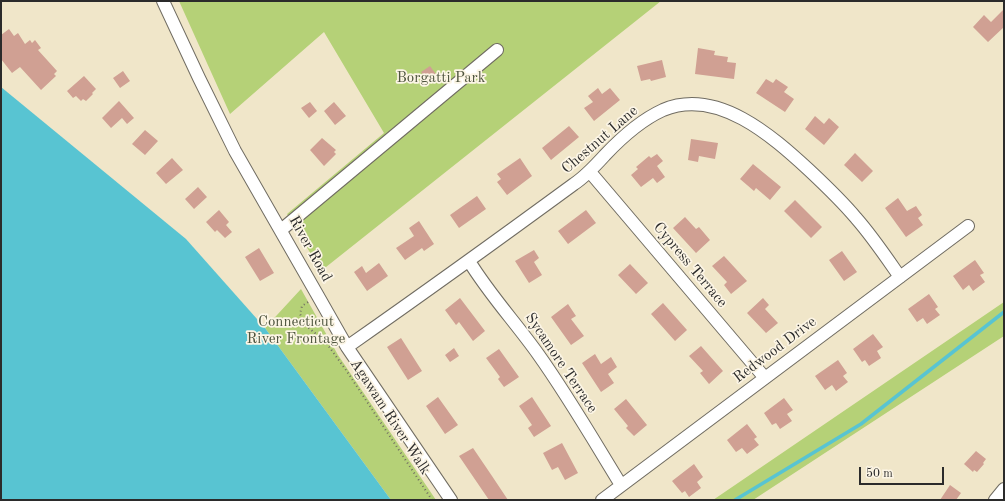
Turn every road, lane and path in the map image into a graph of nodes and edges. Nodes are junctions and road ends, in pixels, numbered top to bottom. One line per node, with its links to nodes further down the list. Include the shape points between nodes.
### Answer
1 (163, 1): 5 (street, River Road, via 235,151)
2 (497, 50): 5 (street)
3 (590, 172): 6 (street, Chestnut Lane); 7 (street, Chestnut Lane, via 614,145 665,109 698,104 728,112 770,137 820,180 855,217); 10 (street, Cypress Terrace)
4 (968, 226): 7 (street, Redwood Drive)
5 (281, 230): 8 (street, River Road)
6 (469, 262): 9 (street, Chestnut Lane); 11 (street, Sycamore Terrace, via 547,367)
7 (900, 277): 10 (street, Redwood Drive)
8 (318, 296): 9 (street, River Road); 13 (path, Agawam River Walk, via 302,306 300,314 305,325 325,341)
9 (348, 347): 14 (street, River Road)
10 (765, 378): 11 (street, Redwood Drive)
11 (621, 485): 15 (street, Redwood Drive)
12 (1004, 489): 16 (street)
13 (432, 500)
14 (451, 500)
15 (602, 500)
16 (995, 500)

